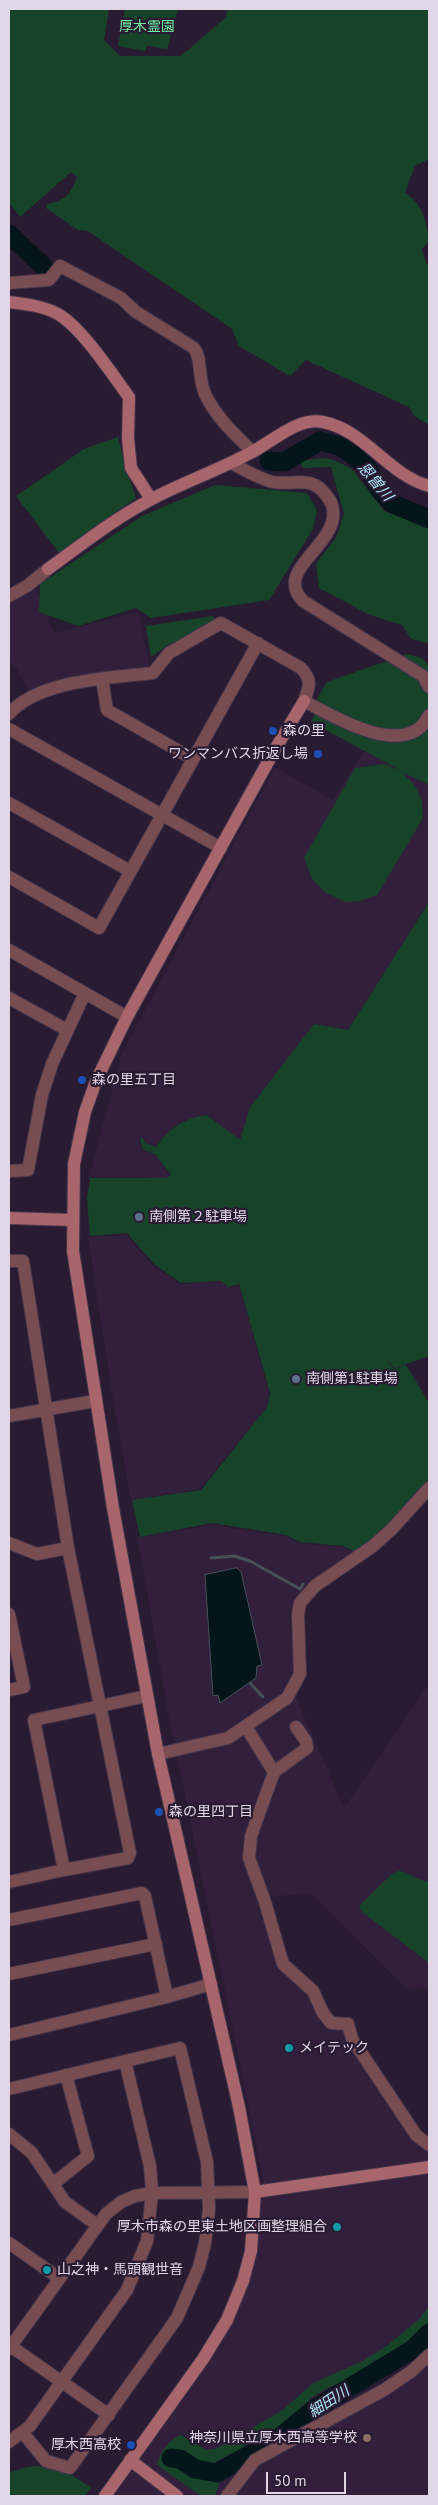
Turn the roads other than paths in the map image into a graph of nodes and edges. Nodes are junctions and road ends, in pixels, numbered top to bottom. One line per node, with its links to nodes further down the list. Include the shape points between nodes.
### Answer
1 (9, 283): 3 (street, via 49,280 60,266 121,298 136,312 194,348 200,355 199,374 206,395 225,424)
2 (9, 302): 6 (street, via 36,306 58,314 72,324 130,397 128,439 131,468)
3 (253, 452): 4 (street); 5 (street, via 302,423 321,421 342,427 405,476)
4 (231, 463): 6 (street); 10 (street, via 273,482 300,480 320,487 332,504 333,525 296,573 294,587 297,595 423,676)
5 (429, 486)
6 (151, 499): 7 (street)
7 (9, 596)
8 (258, 644): 9 (street, via 218,623 169,653 153,673); 11 (street, via 301,668 309,677 310,686); 15 (street)
9 (102, 679): 12 (street, via 45,690 25,699); 15 (street, via 107,710)
10 (429, 687)
11 (304, 701): 13 (street, via 354,728 386,735 413,731 427,721); 18 (street)
12 (9, 714)
13 (429, 715)
14 (9, 729): 17 (street)
15 (193, 759): 17 (street)
16 (9, 803): 19 (street)
17 (162, 816): 18 (street); 19 (street)
18 (221, 848): 24 (street)
19 (130, 871): 20 (street, via 99,928)
20 (9, 877)
21 (9, 950): 22 (street)
22 (85, 993): 24 (street); 25 (street)
23 (9, 998): 25 (street)
24 (127, 1017): 28 (street, via 97,1077 85,1112 74,1164)
25 (67, 1030): 26 (street, via 42,1095 28,1170)
26 (9, 1171)
27 (9, 1218): 28 (street)
28 (72, 1220): 30 (street, via 73,1251)
29 (9, 1262): 31 (street, via 23,1261)
30 (95, 1401): 31 (street); 38 (street)
31 (46, 1410): 32 (street); 35 (street)
32 (9, 1416)
33 (429, 1488): 41 (street, via 386,1535 315,1586 300,1603 300,1674 287,1698)
34 (9, 1544): 35 (street, via 37,1554)
35 (68, 1548): 39 (street)
36 (9, 1614): 37 (street, via 24,1687)
37 (9, 1690)
38 (147, 1696): 39 (street); 42 (street)
39 (100, 1706): 44 (street, via 34,1720); 44 (street, via 130,1853 128,1858)
40 (296, 1726): 43 (street, via 307,1748)
41 (246, 1727): 42 (street, via 220,1741); 43 (street)
42 (158, 1754): 49 (street)
43 (274, 1772): 56 (street, via 251,1836 249,1858 283,1964 313,1992 322,2013 331,2023 348,2024 352,2039 416,2135)
44 (64, 1870): 45 (street)
45 (9, 1882)
46 (9, 1920): 47 (street, via 142,1893)
47 (156, 1944): 48 (street); 50 (street)
48 (9, 1974)
49 (212, 1984): 50 (street); 60 (street)
50 (167, 1997): 51 (street)
51 (9, 2035)
52 (124, 2061): 53 (street); 59 (street, via 180,2048 202,2133); 61 (street, via 150,2166)
53 (66, 2075): 54 (street); 58 (street, via 88,2156)
54 (9, 2089)
55 (9, 2134): 58 (street, via 32,2153)
56 (429, 2144)
57 (429, 2167): 60 (street)
58 (53, 2184): 62 (street, via 64,2202)
59 (210, 2191): 60 (street); 61 (street); 68 (street, via 205,2243 189,2295 178,2318)
60 (255, 2192): 71 (street, via 251,2251 227,2320)
61 (152, 2193): 62 (street, via 121,2202); 67 (street, via 147,2242 138,2268 127,2290)
62 (97, 2225): 64 (street)
63 (9, 2243): 64 (street)
64 (59, 2278): 65 (street)
65 (10, 2347): 67 (street)
66 (429, 2355): 74 (street, via 384,2390 255,2460)
67 (62, 2382): 68 (street); 69 (street)
68 (109, 2415): 69 (street, via 70,2468 46,2461)
69 (23, 2433): 70 (street)
70 (9, 2442)
71 (130, 2460): 72 (street); 73 (street)
72 (105, 2496)
73 (177, 2496)
74 (227, 2496)

